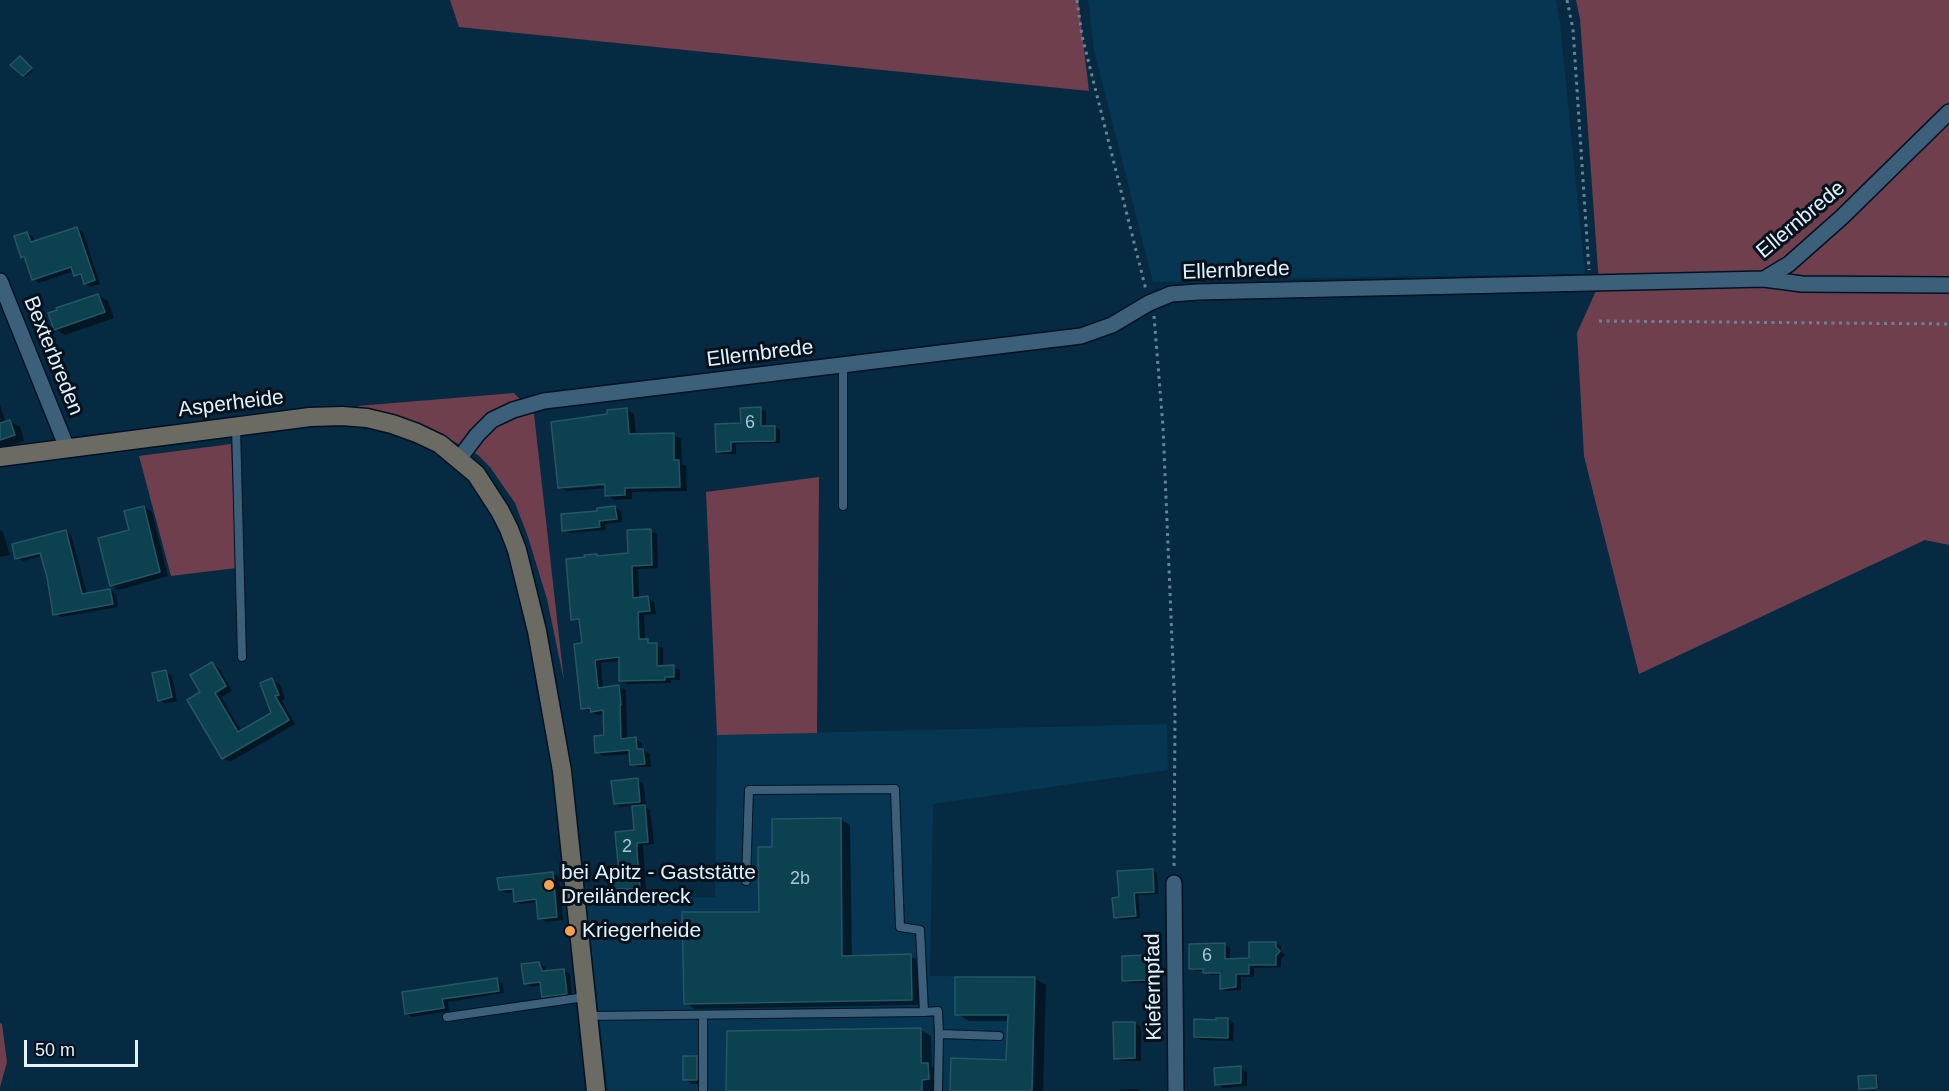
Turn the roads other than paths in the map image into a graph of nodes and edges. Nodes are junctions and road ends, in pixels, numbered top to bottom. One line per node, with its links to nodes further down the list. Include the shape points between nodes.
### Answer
1 (1949, 112): 2 (street, Ellernbrede, via 1789,264)
2 (1764, 279): 4 (street, via 1802,284); 5 (street, Ellernbrede, via 1198,291 1171,294 1112,325 1081,336)
3 (0, 281): 7 (street, Bexterbreden)
4 (1949, 285)
5 (843, 365): 9 (street, Ellernbrede, via 544,401 492,420); 10 (lane)
6 (236, 427): 7 (street, Asperheide); 9 (street, Asperheide, via 310,417 367,418 417,433); 11 (lane)
7 (67, 448): 8 (street, Asperheide)
8 (0, 457)
9 (459, 459): 14 (street, via 476,474 500,511 517,550 533,612 562,771)
10 (843, 506)
11 (242, 657)
12 (746, 881): 15 (lane, via 749,790 895,789 900,927 920,930)
13 (1174, 883): 24 (street, Kiefernpfad)
14 (586, 996): 16 (street); 18 (lane)
15 (924, 1012): 17 (lane); 19 (lane, via 938,1011)
16 (589, 1016): 17 (lane); 21 (street)
17 (703, 1016): 22 (lane)
18 (447, 1017)
19 (939, 1034): 20 (lane); 23 (lane)
20 (999, 1036)
21 (596, 1091)
22 (703, 1091)
23 (938, 1091)
24 (1176, 1091)

